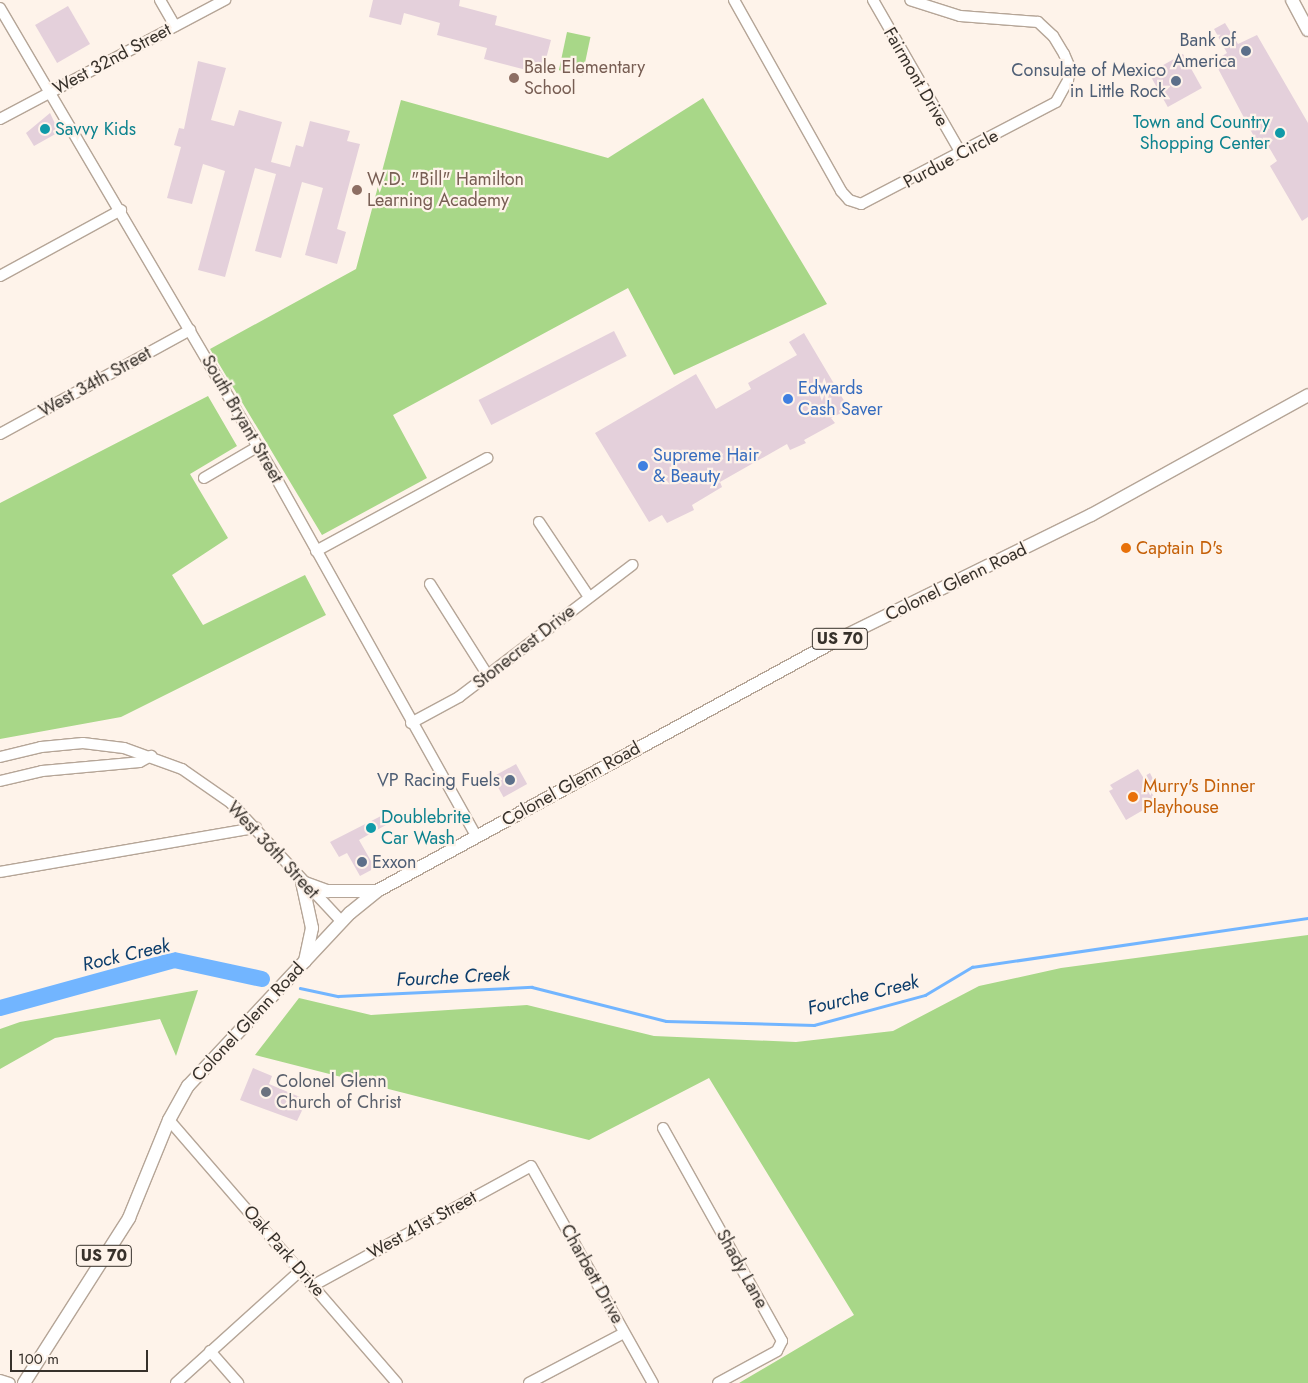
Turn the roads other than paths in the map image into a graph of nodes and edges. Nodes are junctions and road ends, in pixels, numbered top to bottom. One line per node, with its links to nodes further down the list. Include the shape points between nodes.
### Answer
1 (160, 0): 8 (street)
2 (225, 0): 8 (street, West 32nd Street)
3 (734, 0): 12 (street, Purdue Circle, via 849,200 867,203)
4 (873, 0): 12 (street, Fairmont Drive)
5 (910, 0): 12 (street, Purdue Circle, via 960,16 1038,22 1053,36 1070,68 1066,87 1056,102)
6 (1292, 0): 9 (main road)
7 (0, 8): 10 (street, South Bryant Street)
8 (175, 26): 10 (street, West 32nd Street)
9 (1308, 30)
10 (50, 92): 11 (street, West 32nd Street); 13 (street, South Bryant Street)
11 (0, 119)
12 (961, 153)
13 (122, 210): 14 (street); 15 (street, South Bryant Street)
14 (0, 276)
15 (190, 330): 17 (street, West 34th Street); 18 (street, South Bryant Street)
16 (1308, 395): 32 (main road, Colonel Glenn Road / US 70, via 1091,515 847,635)
17 (0, 434)
18 (258, 447): 20 (street); 22 (street, South Bryant Street)
19 (487, 458): 22 (street)
20 (204, 478)
21 (539, 522): 25 (street)
22 (316, 552): 27 (street, South Bryant Street)
23 (632, 565): 25 (street, Stonecrest Drive)
24 (430, 584): 26 (street)
25 (589, 597): 26 (street, Stonecrest Drive)
26 (487, 674): 27 (street, Stonecrest Drive, via 459,697)
27 (411, 724): 32 (street, South Bryant Street)
28 (151, 756): 29 (street, West 36th Street, via 82,743 42,746); 30 (street, via 140,762 42,771); 31 (street, West 36th Street, via 215,790)
29 (0, 757)
30 (0, 781)
31 (256, 828): 33 (street); 34 (street, West 36th Street)
32 (476, 836): 35 (main road, Colonel Glenn Road / US 70)
33 (0, 872)
34 (302, 882): 35 (main road, via 327,891); 36 (street, West 36th Street); 37 (main road, via 312,928)
35 (377, 891): 36 (main road, Colonel Glenn Road / US 70)
36 (342, 922): 37 (main road, Colonel Glenn Road / US 70)
37 (305, 961): 38 (main road, Colonel Glenn Road / US 70, via 188,1086)
38 (169, 1120): 41 (street, Oak Park Drive); 47 (main road, Colonel Glenn Road / US 70, via 129,1218)
39 (663, 1128): 53 (street, Shady Lane, via 782,1341 777,1351)
40 (531, 1166): 42 (street, West 41st Street); 43 (street, Charbett Drive)
41 (300, 1271): 42 (street, Oak Park Drive); 44 (street)
42 (314, 1285): 50 (street, Oak Park Drive)
43 (624, 1333): 51 (street); 52 (street, Charbett Drive)
44 (210, 1351): 48 (street); 49 (street)
45 (0, 1380): 46 (street)
46 (10, 1383)
47 (24, 1383)
48 (176, 1383)
49 (238, 1383)
50 (398, 1383)
51 (529, 1383)
52 (653, 1383)
53 (718, 1383)

